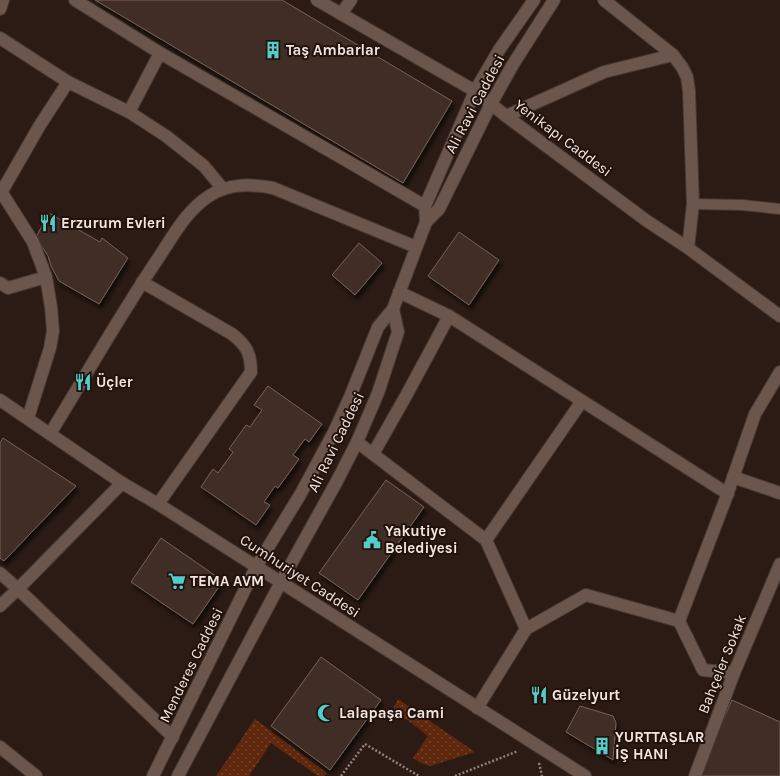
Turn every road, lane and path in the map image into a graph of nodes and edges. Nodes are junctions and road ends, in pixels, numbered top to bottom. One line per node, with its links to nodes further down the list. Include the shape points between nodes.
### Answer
1 (3, 0): 8 (street)
2 (75, 0): 11 (street)
3 (317, 0): 9 (street, Yenikapı Caddesi)
4 (351, 0): 9 (street)
5 (534, 0): 14 (street, Ali Ravi Caddesi, via 499,50)
6 (554, 0): 15 (street, Ali Ravi Caddesi)
7 (604, 0): 12 (street)
8 (0, 9)
9 (341, 14): 14 (street, Yenikapı Caddesi)
10 (0, 38): 13 (street)
11 (160, 53): 16 (street); 21 (street)
12 (673, 55): 17 (street, via 604,72); 20 (street, via 682,67 689,91)
13 (68, 82): 16 (street); 19 (street)
14 (476, 91): 15 (street, Yenikapı Caddesi); 21 (street, Ali Ravi Caddesi)
15 (491, 104): 17 (street, Yenikapı Caddesi); 23 (street, Ali Ravi Caddesi, via 439,209)
16 (128, 112): 18 (street, via 190,154)
17 (506, 116): 25 (street, Yenikapı Caddesi, via 647,221)
18 (223, 189): 24 (street, via 241,185 273,188); 27 (street, via 196,206)
19 (1, 190): 26 (street, via 33,242)
20 (693, 204): 22 (lane); 25 (street)
21 (424, 206): 23 (street, Ali Ravi Caddesi)
22 (780, 209)
23 (426, 222): 24 (street, Ali Ravi Caddesi)
24 (416, 247): 29 (street, Ali Ravi Caddesi)
25 (688, 248): 32 (street, Yenikapı Caddesi)
26 (46, 277): 28 (street, via 8,288); 36 (street, via 53,332)
27 (142, 282): 37 (street); 44 (street, via 232,334 249,352 251,362 251,372)
28 (0, 283)
29 (399, 292): 30 (street, Ali Ravi Caddesi); 31 (street)
30 (393, 309): 38 (street, Ali Ravi Caddesi, via 398,332 378,393); 47 (street, Ali Ravi Caddesi, via 378,327 350,397 316,466)
31 (449, 316): 35 (street); 39 (street)
32 (780, 316)
33 (780, 372): 40 (street, via 755,414)
34 (0, 400): 36 (street, Cumhuriyet Caddesi)
35 (582, 401): 43 (street); 45 (street)
36 (28, 418): 37 (street, Cumhuriyet Caddesi)
37 (50, 434): 41 (street, Cumhuriyet Caddesi)
38 (357, 442): 39 (street); 49 (street, Ali Ravi Caddesi)
39 (373, 454): 45 (street)
40 (733, 477): 42 (street); 43 (street)
41 (122, 483): 44 (street, Cumhuriyet Caddesi); 50 (street)
42 (780, 493)
43 (728, 494): 52 (street)
44 (158, 504): 47 (street, Cumhuriyet Caddesi)
45 (486, 540): 53 (street)
46 (780, 564): 54 (street, Bahçeler Sokak)
47 (256, 567): 49 (street, Cumhuriyet Caddesi); 56 (street, Menderes Caddesi)
48 (0, 573): 50 (street)
49 (281, 582): 55 (street, Cumhuriyet Caddesi); 61 (street)
50 (18, 589): 51 (street); 56 (street)
51 (0, 606)
52 (679, 621): 53 (street, via 586,595); 54 (street, via 703,670)
53 (526, 629): 55 (street)
54 (734, 673): 67 (street, Bahçeler Sokak)
55 (476, 708): 57 (street, Cumhuriyet Caddesi)
56 (173, 737): 60 (street, Menderes Caddesi)
57 (534, 744): 64 (path); 65 (path); 66 (street, Cumhuriyet Caddesi)
58 (0, 747): 59 (street)
59 (36, 776)
60 (153, 776)
61 (178, 776)
62 (341, 776): 63 (path, via 365,744)
63 (419, 776)
64 (455, 776)
65 (542, 776)
66 (585, 776)
67 (695, 776)

